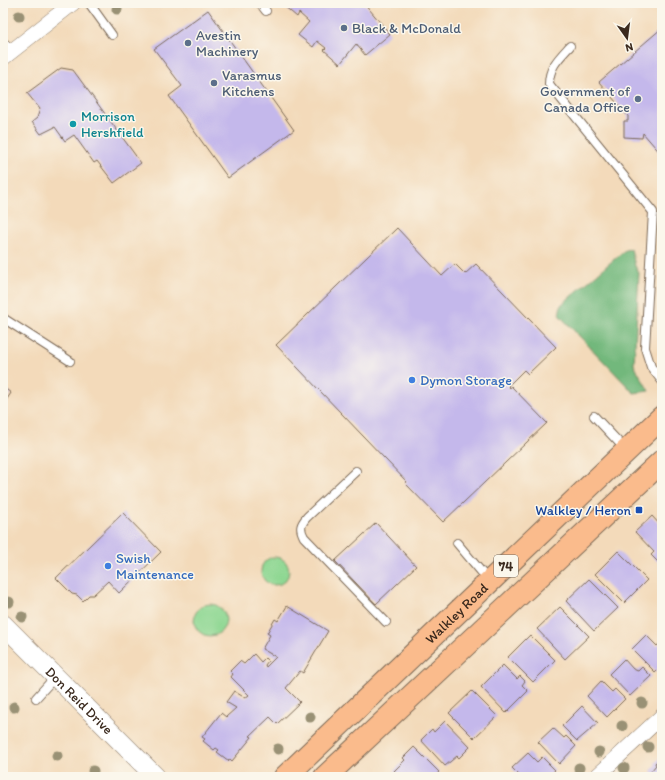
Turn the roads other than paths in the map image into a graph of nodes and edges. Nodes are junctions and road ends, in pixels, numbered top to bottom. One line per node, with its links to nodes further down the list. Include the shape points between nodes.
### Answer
1 (73, 3): 7 (street)
2 (89, 3): 5 (lane)
3 (260, 3): 4 (lane)
4 (266, 11)
5 (112, 35)
6 (570, 46): 10 (lane, via 554,64 549,74 549,84 653,212 645,348 651,367)
7 (6, 50)
8 (3, 318): 9 (lane)
9 (70, 361)
10 (662, 381)
11 (594, 416): 13 (lane)
12 (662, 417): 13 (main road, Walkley Road / 74)
13 (627, 450): 17 (main road, Walkley Road / 74)
14 (662, 461): 25 (main road, 74)
15 (356, 471): 18 (lane, via 307,517 301,524 301,531)
16 (457, 543): 17 (lane)
17 (489, 582): 24 (main road, Walkley Road / 74)
18 (386, 622)
19 (3, 624): 20 (street, Don Reid Drive)
20 (55, 677): 21 (lane); 23 (street, Don Reid Drive)
21 (36, 698)
22 (662, 716): 26 (street)
23 (156, 777)
24 (285, 777)
25 (325, 777)
26 (596, 777)

